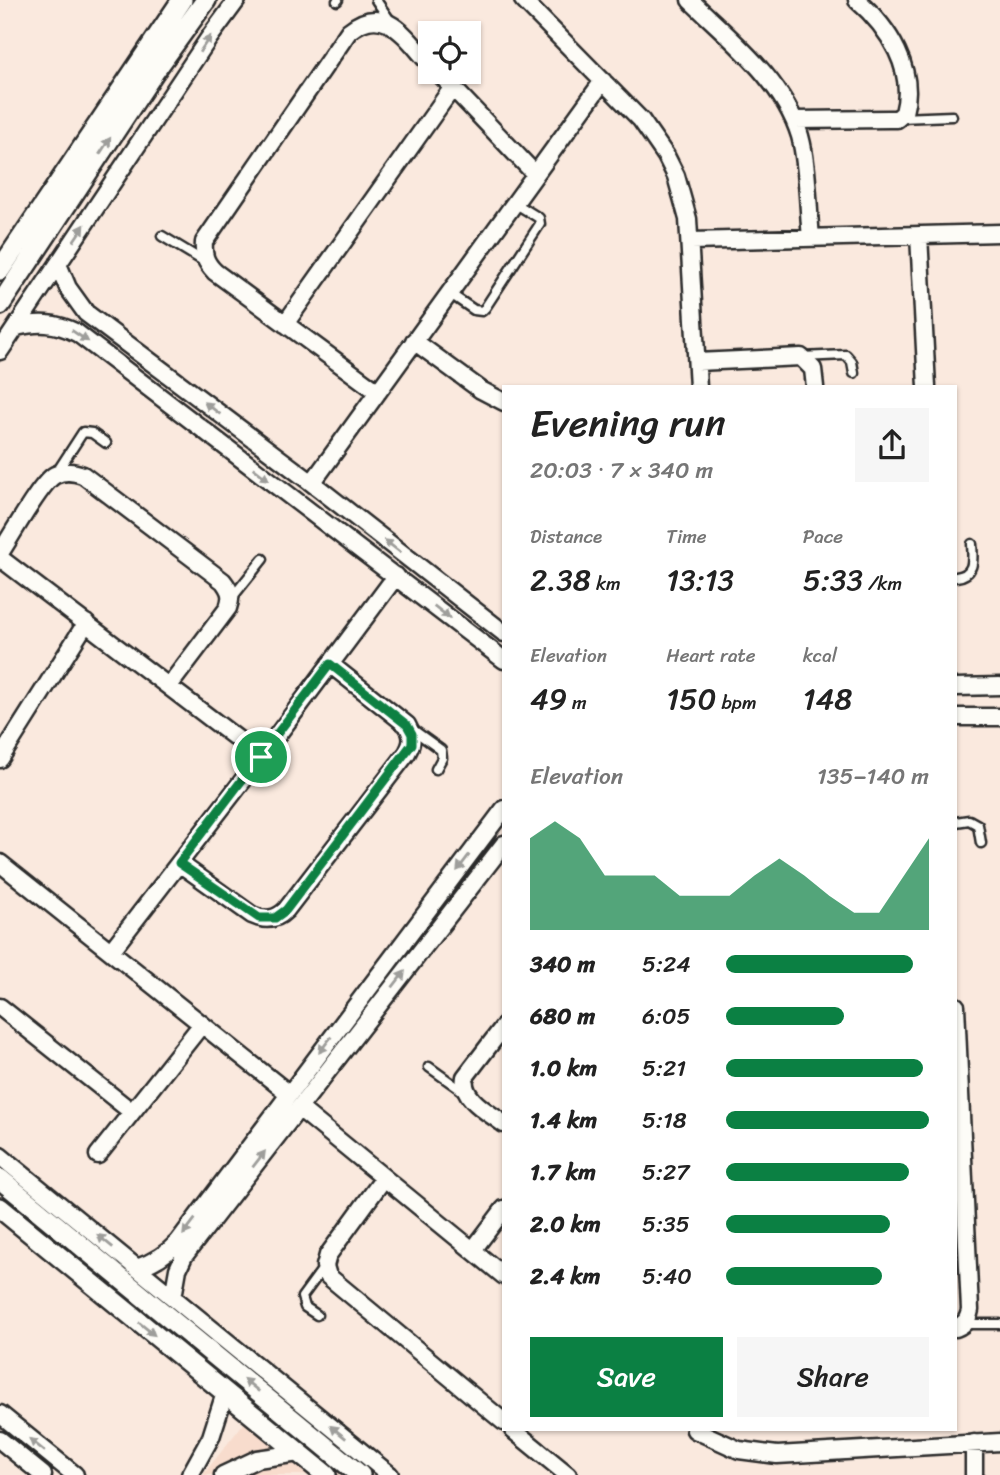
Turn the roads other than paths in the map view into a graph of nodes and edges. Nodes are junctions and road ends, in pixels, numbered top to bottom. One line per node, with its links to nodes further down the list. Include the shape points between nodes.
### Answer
1 (182, 0): 25 (street)
2 (206, 0): 27 (street, one-way to 2)
3 (237, 0): 23 (street, one-way to 3)
4 (376, 0): 8 (lane)
5 (523, 0): 10 (street)
6 (690, 0): 15 (street, via 772,83)
7 (857, 0): 14 (street, via 888,35 901,61 907,92 904,113)
8 (392, 24): 9 (street); 24 (street, via 369,19 349,31 204,242)
9 (418, 51)
10 (603, 81): 16 (street); 22 (street, via 666,156 683,197)
11 (450, 84): 12 (street)
12 (453, 87): 16 (street); 28 (street)
13 (951, 116): 14 (lane)
14 (897, 119): 15 (street)
15 (795, 120): 21 (street)
16 (534, 173): 17 (street)
17 (513, 202): 26 (street); 26 (lane, via 540,223 485,308 474,310)
18 (1000, 233): 19 (street)
19 (919, 235): 21 (street); 37 (street)
20 (162, 236): 24 (lane)
21 (811, 238): 22 (street)
22 (691, 241): 33 (street)
23 (58, 264): 29 (street); 42 (street, one-way to 23, via 86,313)
24 (207, 264): 28 (street)
25 (0, 270)
26 (449, 293): 30 (street)
27 (0, 305)
28 (285, 324): 38 (street)
29 (16, 327): 31 (street); 46 (street, one-way to 46, via 48,323 77,333)
30 (414, 341): 38 (street); 39 (street)
31 (0, 351)
32 (802, 357): 33 (street); 34 (lane, via 846,355); 36 (street, via 813,369)
33 (697, 362): 35 (street)
34 (853, 373)
35 (698, 385)
36 (815, 385)
37 (927, 385)
38 (378, 392): 42 (street)
39 (502, 401)
40 (106, 443): 41 (lane, via 83,432)
41 (55, 475): 44 (street); 48 (street, via 83,475 223,581)
42 (312, 483): 50 (street, one-way to 42)
43 (972, 544): 47 (lane, via 970,572)
44 (0, 555): 49 (street)
45 (262, 559): 48 (lane)
46 (396, 576): 51 (street, one-way to 51); 52 (street)
47 (957, 577)
48 (232, 599): 53 (street)
49 (86, 623): 53 (street); 60 (street)
50 (502, 631)
51 (502, 658)
52 (330, 664): 58 (street); 59 (street)
53 (169, 686): 59 (street)
54 (1000, 686): 55 (street)
55 (957, 687)
56 (957, 717): 57 (street)
57 (1000, 717)
58 (407, 725): 61 (lane, via 440,750 442,758); 67 (street, via 412,744 407,753 282,915 267,919 252,915)
59 (261, 757): 67 (street)
60 (0, 759)
61 (436, 769)
62 (502, 812): 74 (street, one-way to 74)
63 (957, 822): 64 (lane, via 969,820 978,825)
64 (981, 843)
65 (502, 847): 76 (street, one-way to 65)
66 (0, 863): 68 (street)
67 (179, 863): 68 (street)
68 (111, 951): 70 (street)
69 (0, 1007): 77 (street)
70 (202, 1024): 74 (street); 77 (street)
71 (957, 1028): 92 (street, via 970,1310)
72 (502, 1029): 75 (street, via 464,1077)
73 (429, 1067): 75 (lane)
74 (288, 1093): 87 (street, one-way to 87, via 178,1242 160,1258)
75 (466, 1093): 78 (street)
76 (299, 1108): 81 (street); 89 (street, one-way to 76, via 184,1256)
77 (132, 1112): 79 (street)
78 (502, 1122)
79 (99, 1155)
80 (0, 1156): 87 (street, one-way to 80)
81 (384, 1178): 85 (street); 86 (street, via 328,1255)
82 (0, 1179): 107 (street, one-way to 82)
83 (0, 1208): 93 (street, one-way to 93)
84 (502, 1212): 85 (street)
85 (472, 1250): 88 (street)
86 (325, 1266): 90 (lane, via 302,1297 304,1307); 95 (street, via 335,1284)
87 (137, 1268): 89 (street)
88 (502, 1274)
89 (173, 1297): 108 (street, one-way to 89)
90 (317, 1315)
91 (1000, 1324): 92 (lane)
92 (959, 1326)
93 (225, 1392): 101 (street); 104 (street, via 211,1437)
94 (0, 1415): 103 (street, one-way to 94)
95 (502, 1420)
96 (514, 1431): 109 (street)
97 (697, 1431): 100 (street, via 739,1450 778,1455)
98 (0, 1440): 102 (street)
99 (1000, 1442): 100 (street)
100 (975, 1443): 110 (street)
101 (299, 1453): 105 (street, via 257,1459); 106 (street)
102 (43, 1475)
103 (75, 1475)
104 (190, 1475)
105 (223, 1475)
106 (326, 1475)
107 (360, 1475)
108 (390, 1475)
109 (568, 1475)
110 (974, 1475)

